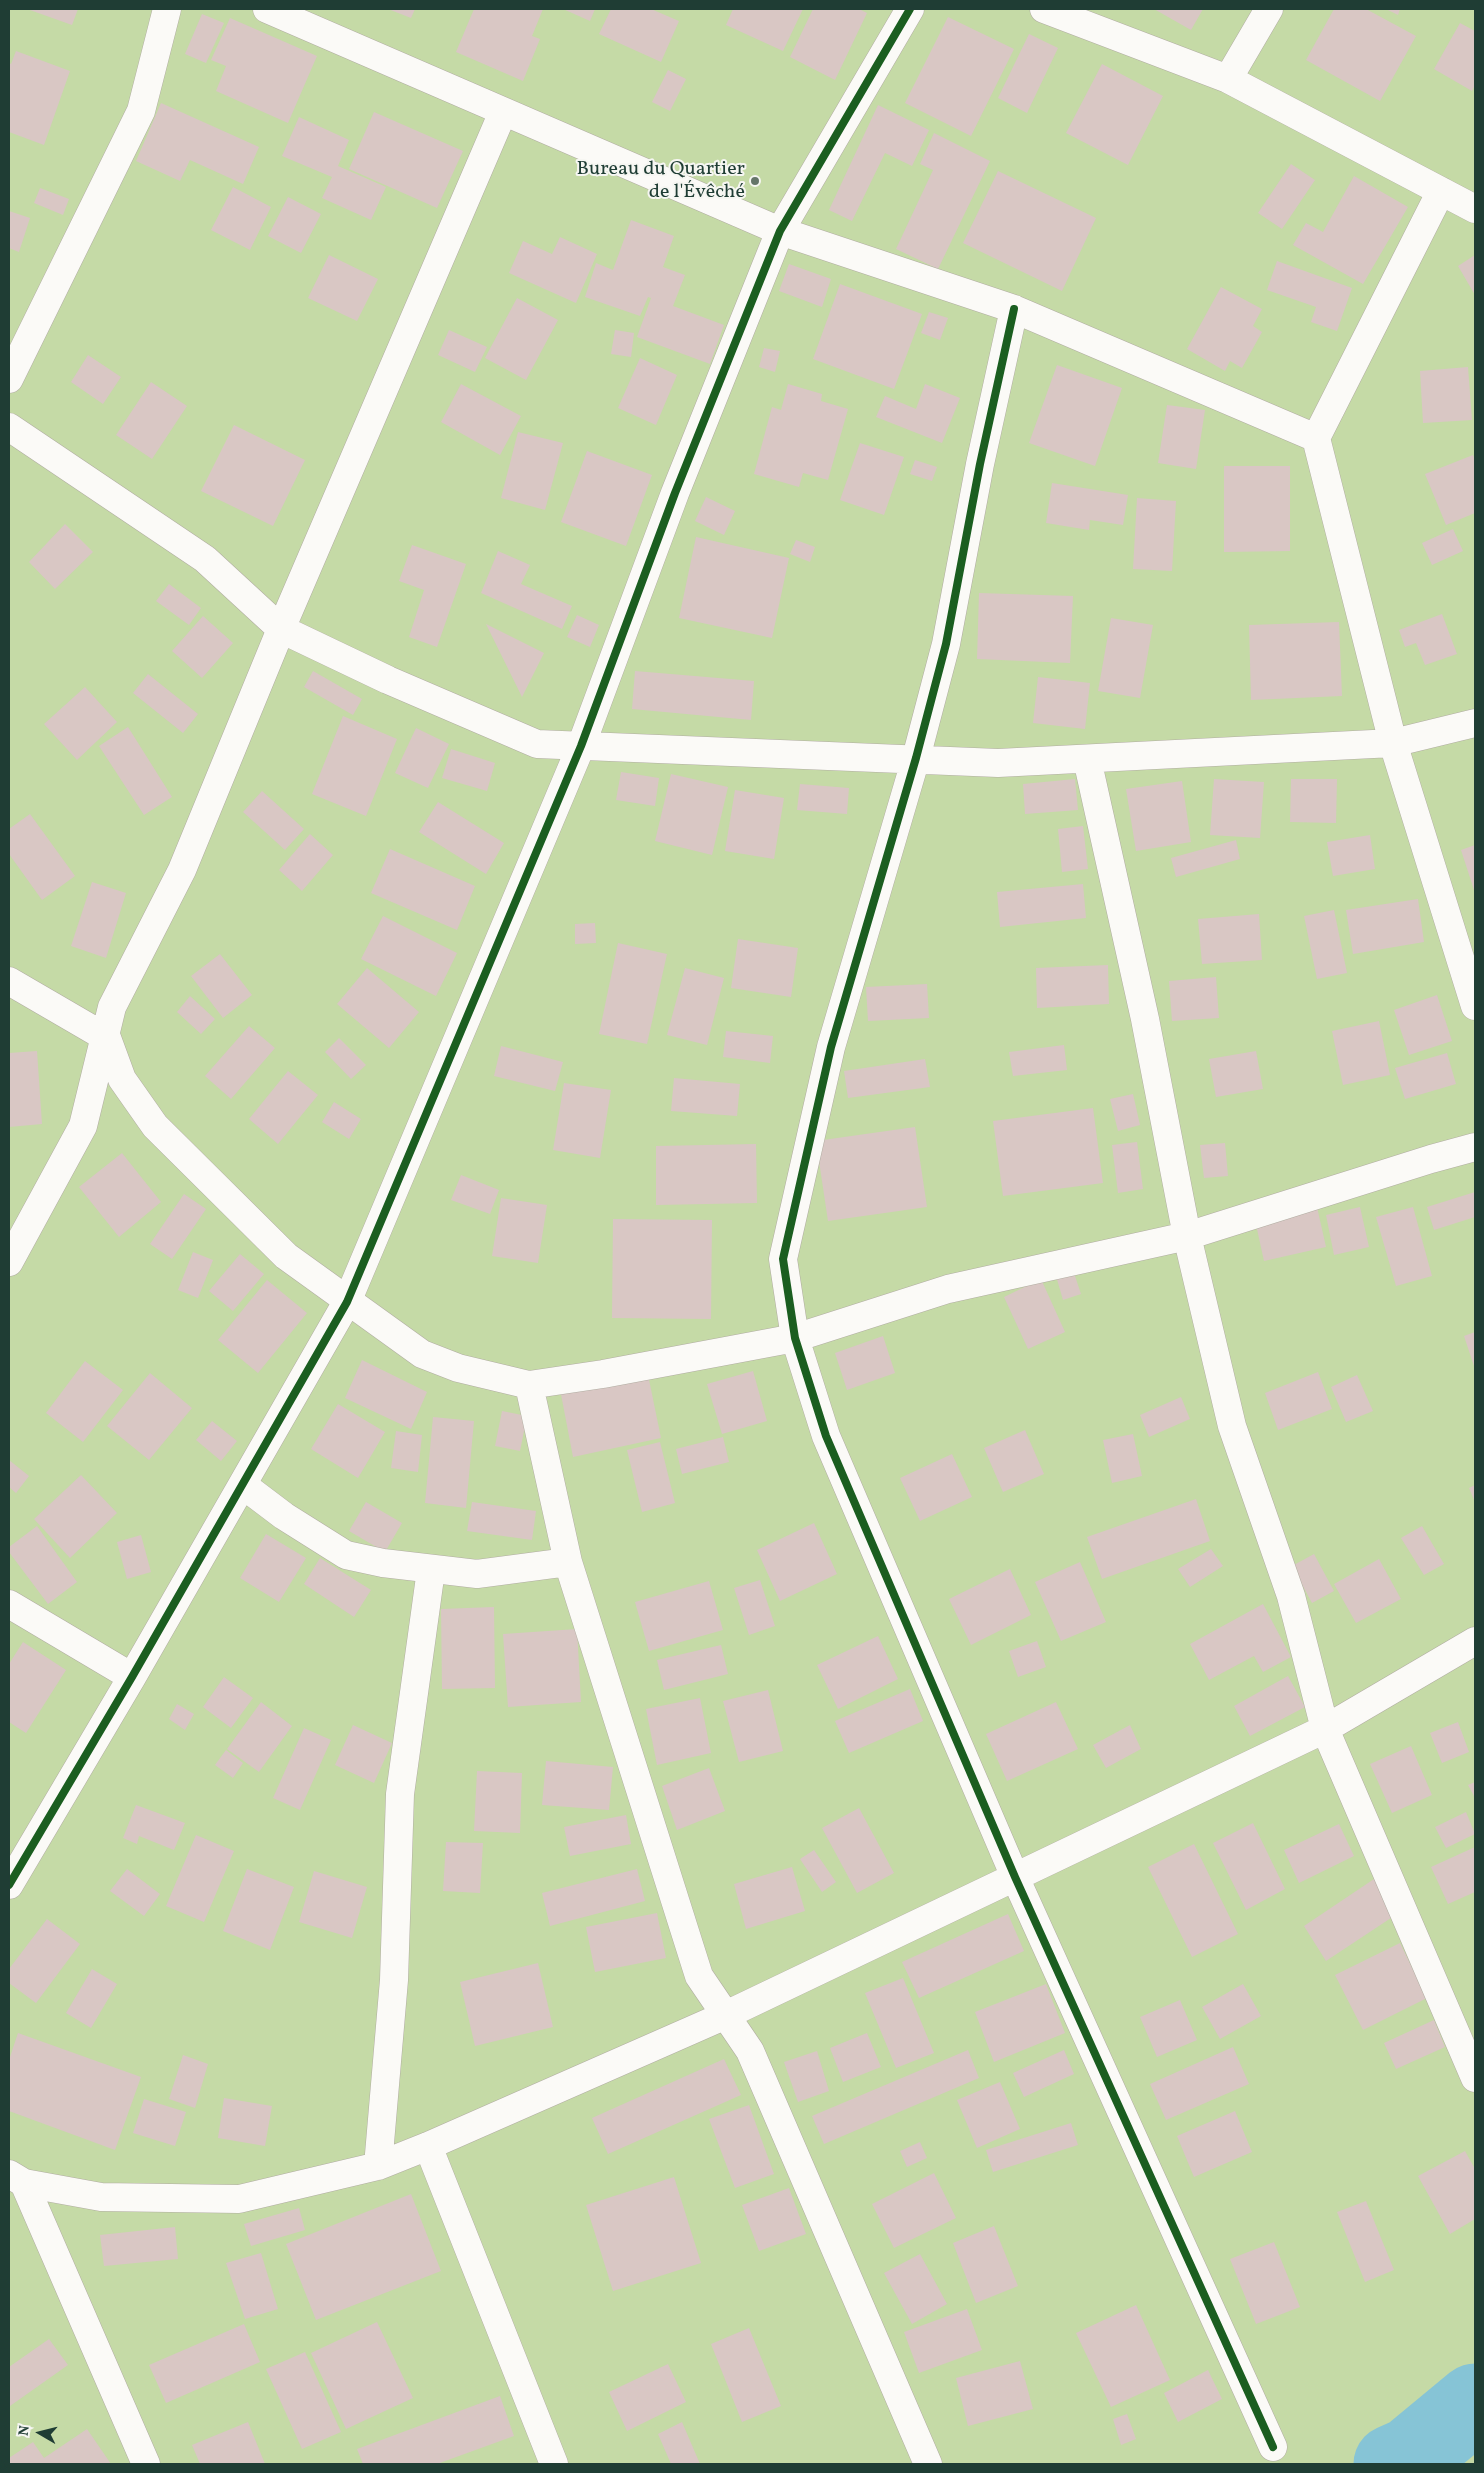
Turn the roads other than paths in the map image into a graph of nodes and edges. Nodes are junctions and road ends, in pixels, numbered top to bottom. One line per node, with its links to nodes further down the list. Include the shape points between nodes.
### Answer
1 (167, 9): 12 (street, via 141,111)
2 (267, 9): 7 (street)
3 (910, 9): 10 (street)
4 (1044, 9): 6 (street)
5 (1269, 9): 6 (street)
6 (1228, 79): 8 (street)
7 (503, 112): 10 (street); 15 (street)
8 (1440, 191): 9 (street); 14 (street)
9 (1475, 209)
10 (780, 231): 11 (street); 18 (street, via 675,493)
11 (1014, 309): 14 (street); 19 (street, via 946,644)
12 (9, 379)
13 (9, 427): 15 (street, via 205,559)
14 (1316, 438): 17 (street)
15 (281, 629): 18 (street, via 388,680 537,744); 23 (street, via 182,870 112,1007)
16 (1475, 723): 17 (street)
17 (1394, 743): 20 (street); 22 (street)
18 (581, 746): 19 (street); 27 (street)
19 (916, 758): 20 (street, via 998,763); 28 (street, via 831,1047 783,1259)
20 (1087, 759): 25 (street, via 1145,1019)
21 (9, 981): 23 (street)
22 (1475, 1006)
23 (107, 1038): 26 (street, via 83,1126); 27 (street, via 122,1079 155,1126 286,1256)
24 (1475, 1147): 25 (street)
25 (1187, 1236): 28 (street, via 948,1290); 36 (street, via 1232,1426 1291,1596)
26 (9, 1262)
27 (347, 1302): 29 (street, via 422,1354 458,1368); 30 (street)
28 (795, 1338): 29 (street, via 603,1374); 37 (street, via 826,1436)
29 (529, 1384): 31 (street)
30 (242, 1485): 32 (street, via 346,1555); 35 (street)
31 (568, 1562): 32 (street, via 477,1574); 39 (street, via 699,1976)
32 (431, 1570): 42 (street, via 400,1794 394,1980)
33 (9, 1604): 35 (street)
34 (1475, 1641): 36 (street)
35 (132, 1677): 38 (street)
36 (1325, 1729): 37 (street); 40 (street)
37 (1015, 1877): 39 (street); 44 (street)
38 (9, 1886)
39 (726, 2015): 41 (street); 47 (street, via 750,2051)
40 (1475, 2078)
41 (428, 2146): 42 (street); 46 (street)
42 (378, 2166): 43 (street, via 239,2199 101,2197)
43 (17, 2179): 45 (street)
44 (1273, 2447)
45 (146, 2464)
46 (554, 2464)
47 (928, 2464)

